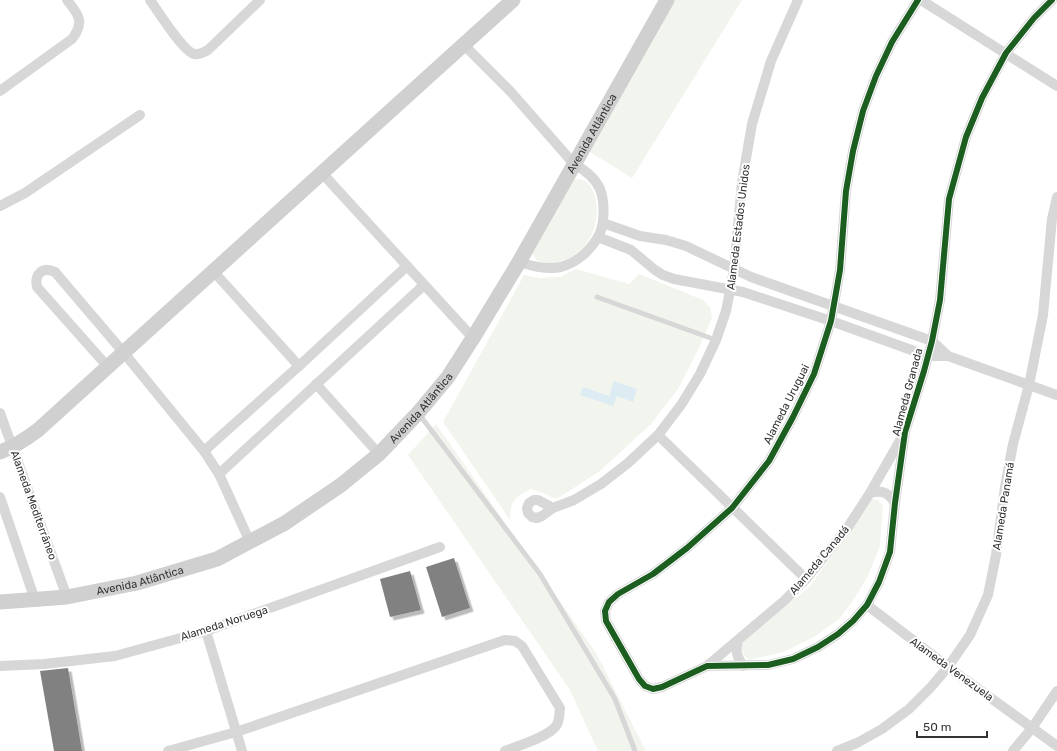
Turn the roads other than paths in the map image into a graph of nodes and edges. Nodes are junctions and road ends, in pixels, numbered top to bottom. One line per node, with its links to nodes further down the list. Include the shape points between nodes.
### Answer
1 (68, 0): 13 (street, via 78,14 79,22 72,39)
2 (150, 0): 3 (street, via 183,46 196,54 208,50)
3 (260, 0)
4 (513, 0): 10 (street)
5 (668, 0): 15 (street, Avenida Atlântica)
6 (798, 0): 23 (street, Alameda Estados Unidos, via 771,61 752,124 742,182)
7 (918, 0): 28 (street, Alameda Uruguai, via 892,42 863,111 846,192 840,270)
8 (921, 0): 11 (street)
9 (1052, 0): 11 (street, Alameda Granada)
10 (464, 45): 15 (street, via 510,91); 16 (street)
11 (1006, 53): 12 (street); 32 (street, Alameda Granada, via 982,98 966,137 949,199 940,300)
12 (1057, 86)
13 (0, 91)
14 (140, 115): 18 (street, via 25,193)
15 (574, 164): 19 (street, via 593,178 600,190); 21 (street, Avenida Atlântica)
16 (322, 173): 22 (street); 24 (street)
17 (1057, 197): 39 (street, Alameda Panamá, via 1052,219 1043,315)
18 (0, 206)
19 (603, 223): 20 (street); 23 (street, via 640,236 686,246)
20 (598, 237): 21 (street, via 576,260 561,267 546,268); 26 (street, via 631,250 663,275)
21 (519, 262): 30 (street, Avenida Atlântica)
22 (407, 266): 25 (street); 36 (street)
23 (734, 270): 26 (street, Alameda Estados Unidos); 28 (street)
24 (214, 272): 33 (street); 36 (street)
25 (424, 285): 30 (street); 38 (street)
26 (730, 289): 29 (street); 31 (street, Alameda Estados Unidos)
27 (597, 298): 31 (lane)
28 (834, 307): 29 (street, Alameda Uruguai); 32 (street)
29 (831, 321): 34 (street); 53 (street, Alameda Uruguai, via 814,374 794,417 769,461)
30 (473, 338): 42 (street, Avenida Atlântica, via 448,376)
31 (716, 340): 44 (street, Alameda Estados Unidos, via 700,374)
32 (932, 341): 34 (street, Alameda Granada); 35 (street)
33 (124, 353): 37 (street); 37 (street, via 55,272 46,270 38,274 37,287); 46 (street)
34 (928, 356): 35 (street); 43 (street, Alameda Granada)
35 (948, 356): 39 (street)
36 (299, 366): 46 (street)
37 (108, 367): 45 (street, via 38,430)
38 (316, 384): 47 (street); 48 (street)
39 (1029, 385): 40 (street); 66 (street, Alameda Panamá, via 1013,444 988,595 970,635)
40 (1057, 395)
41 (0, 413): 45 (street, Alameda Mediterrâneo)
42 (418, 413): 47 (street, Avenida Atlântica); 75 (lane, via 540,574 615,699)
43 (905, 432): 49 (street, Alameda Canadá); 51 (street, Alameda Granada)
44 (658, 435): 52 (street, Alameda Estados Unidos, via 601,484 574,500); 53 (street)
45 (6, 450): 57 (street, Alameda Mediterrâneo)
46 (204, 451): 48 (street)
47 (379, 454): 54 (street, Avenida Atlântica, via 322,498 285,523)
48 (219, 474): 54 (street)
49 (870, 493): 51 (street, via 885,492); 56 (street, Alameda Canadá, via 848,527)
50 (0, 497): 58 (street)
51 (895, 503): 60 (street, Alameda Granada, via 890,552)
52 (553, 508)
53 (732, 508): 56 (street); 67 (street, Alameda Uruguai, via 653,574 609,602 605,611 606,621)
54 (250, 542): 57 (street, Avenida Atlântica, via 216,559 137,583)
55 (440, 547): 61 (street, Alameda Noruega)
56 (806, 578): 62 (street, Alameda Canadá)
57 (67, 597): 58 (street, Avenida Atlântica)
58 (35, 600): 59 (street, Avenida Atlântica)
59 (0, 602)
60 (867, 605): 65 (street, Alameda Granada, via 838,634 818,647 793,659 768,666); 66 (street, Alameda Venezuela)
61 (206, 631): 63 (street, Alameda Noruega, via 115,656); 70 (street)
62 (738, 641): 64 (street, Alameda Canadá); 65 (street, via 736,649)
63 (0, 666)
64 (707, 666): 65 (street, Alameda Granada); 67 (street, Alameda Granada, via 653,689 645,686)
65 (743, 666)
66 (948, 667): 69 (street, Alameda Venezuela); 76 (street, Alameda Panamá, via 909,709 882,729)
67 (639, 679)
68 (1057, 691): 69 (street)
69 (1032, 728): 71 (street, Alameda Venezuela); 77 (street)
70 (236, 732): 72 (street); 73 (street); 74 (street, via 505,640 515,641 522,646 560,708 556,726 548,734)
71 (1057, 746)
72 (168, 751)
73 (242, 751)
74 (505, 751)
75 (634, 751)
76 (837, 751)
77 (1013, 751)

